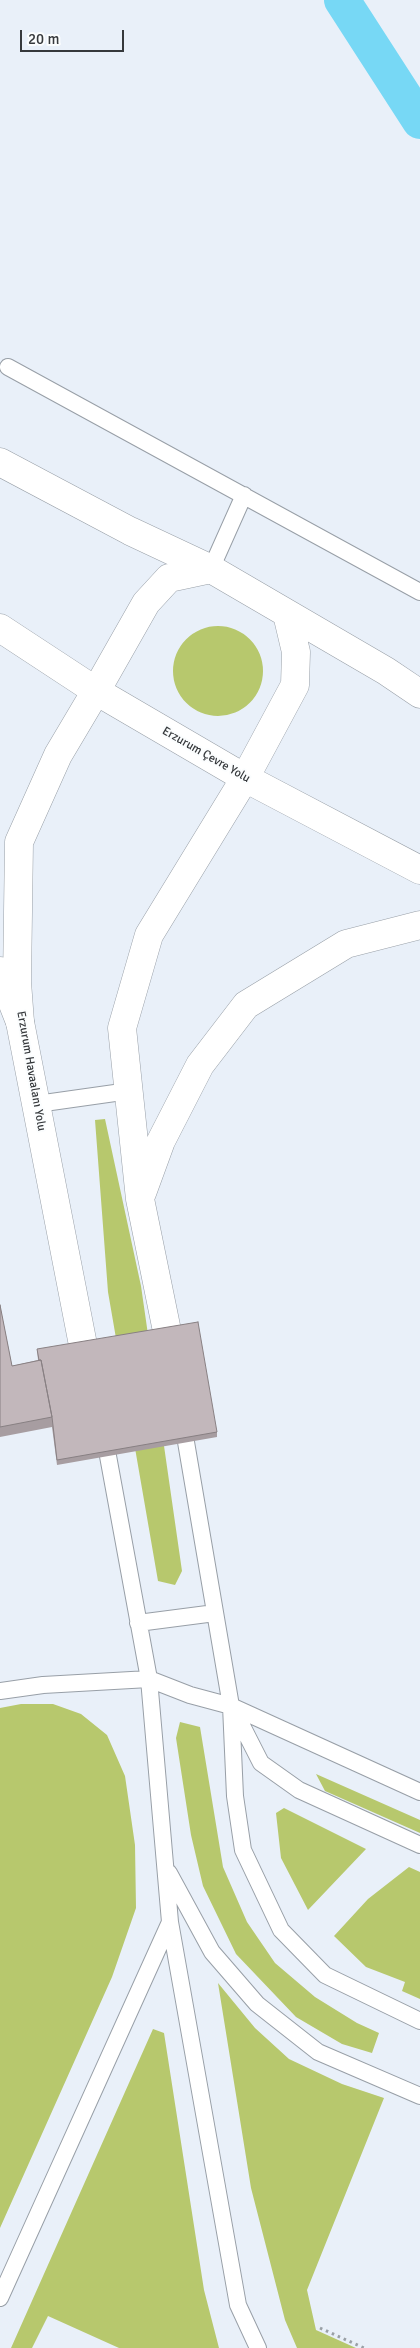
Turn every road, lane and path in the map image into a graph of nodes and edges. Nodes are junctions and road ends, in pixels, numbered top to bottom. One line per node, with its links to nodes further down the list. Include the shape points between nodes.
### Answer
1 (8, 367): 3 (lane)
2 (0, 462): 4 (main road, via 130,531)
3 (244, 495): 4 (lane); 5 (lane)
4 (211, 569): 6 (main road); 8 (main road, Erzurum Havaalanı Yolu, via 169,578 146,603)
5 (420, 592)
6 (286, 614): 9 (main road); 10 (main road, via 296,652 295,685)
7 (0, 628): 8 (main road, Erzurum Çevre Yolu)
8 (96, 691): 10 (main road, Erzurum Çevre Yolu); 14 (main road, Erzurum Havaalanı Yolu, via 58,755 19,842 17,982)
9 (420, 694)
10 (245, 778): 11 (main road, Erzurum Çevre Yolu); 15 (main road, via 150,935 122,1028)
11 (420, 870)
12 (420, 925): 17 (main road, via 346,944 246,1005 200,1065 161,1141)
13 (0, 970): 14 (main road)
14 (20, 1022): 16 (main road, Erzurum Havaalanı Yolu)
15 (129, 1091): 16 (lane); 17 (main road)
16 (36, 1104): 19 (main road, Erzurum Havaalanı Yolu)
17 (140, 1199): 18 (main road)
18 (167, 1331)
19 (84, 1346)
20 (186, 1442): 22 (lane)
21 (108, 1456): 23 (lane)
22 (215, 1613): 23 (lane); 26 (lane)
23 (138, 1623): 24 (lane)
24 (149, 1679): 25 (lane); 26 (lane); 29 (lane)
25 (0, 1692)
26 (231, 1706): 27 (lane); 28 (lane, via 261,1763 299,1790); 31 (lane, via 235,1796 243,1850 281,1930 324,1974)
27 (420, 1792)
28 (420, 1845)
29 (165, 1866): 30 (lane); 32 (lane, via 212,1952 257,2004 318,2052)
30 (170, 1922): 33 (lane); 35 (lane, via 238,2305)
31 (420, 2021)
32 (420, 2096)
33 (0, 2298)
34 (320, 2328): 36 (path)
35 (258, 2348)
36 (364, 2348)

